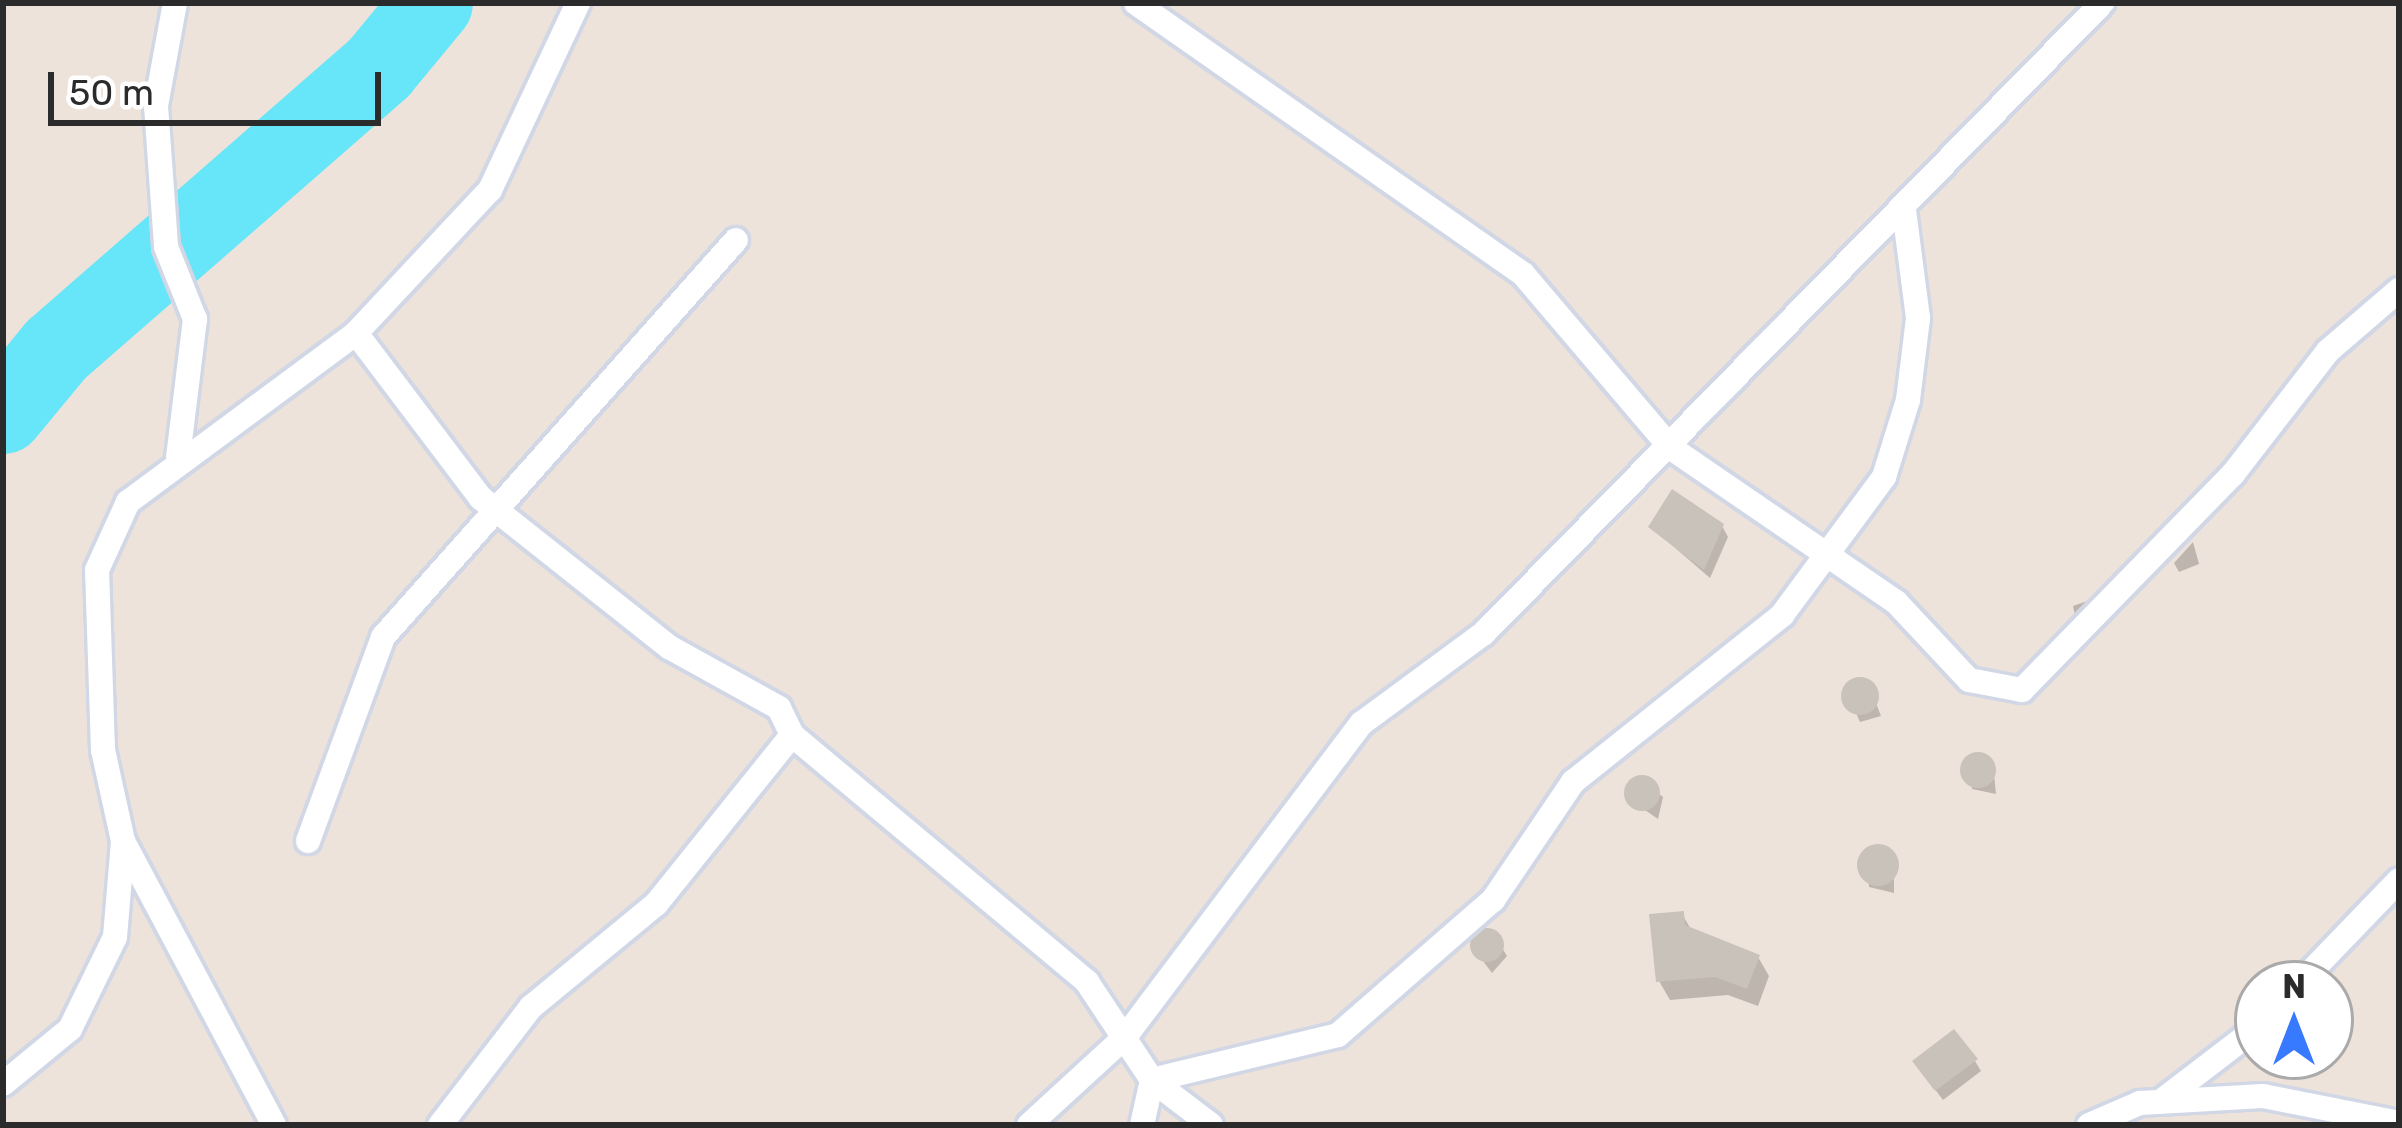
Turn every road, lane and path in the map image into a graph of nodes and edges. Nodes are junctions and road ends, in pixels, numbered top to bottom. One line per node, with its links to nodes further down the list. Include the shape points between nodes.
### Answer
1 (175, 3): 10 (lane, via 156,106 166,247 195,320)
2 (578, 3): 8 (lane, via 490,190)
3 (1136, 3): 9 (lane, via 1523,274)
4 (2102, 3): 5 (lane)
5 (1904, 210): 9 (lane); 12 (lane, via 1918,318 1908,400 1884,477)
6 (736, 240): 11 (lane)
7 (2399, 290): 12 (lane, via 2328,351 2233,474 2022,690 1969,680 1896,602)
8 (356, 333): 10 (lane); 11 (lane)
9 (1670, 448): 12 (lane); 18 (lane, via 1484,633 1362,723)
10 (178, 457): 14 (lane, via 128,502 97,570 103,751)
11 (499, 514): 13 (lane, via 669,647 779,708); 15 (lane, via 383,637)
12 (1826, 555): 20 (lane, via 1781,615 1573,782 1493,900 1414,976 1338,1035)
13 (793, 735): 18 (lane, via 1088,982); 25 (lane, via 656,904 531,1007)
14 (123, 841): 21 (lane, via 106,956 70,1029); 24 (lane)
15 (308, 841)
16 (2399, 880): 17 (lane)
17 (2323, 960)
18 (1125, 1037): 20 (lane); 26 (lane)
19 (2234, 1045): 22 (lane)
20 (1152, 1080): 27 (lane); 28 (lane)
21 (3, 1084)
22 (2160, 1102): 23 (lane, via 2263,1096); 29 (lane)
23 (2399, 1123)
24 (274, 1125)
25 (440, 1125)
26 (1029, 1125)
27 (1142, 1125)
28 (1211, 1125)
29 (2089, 1125)

